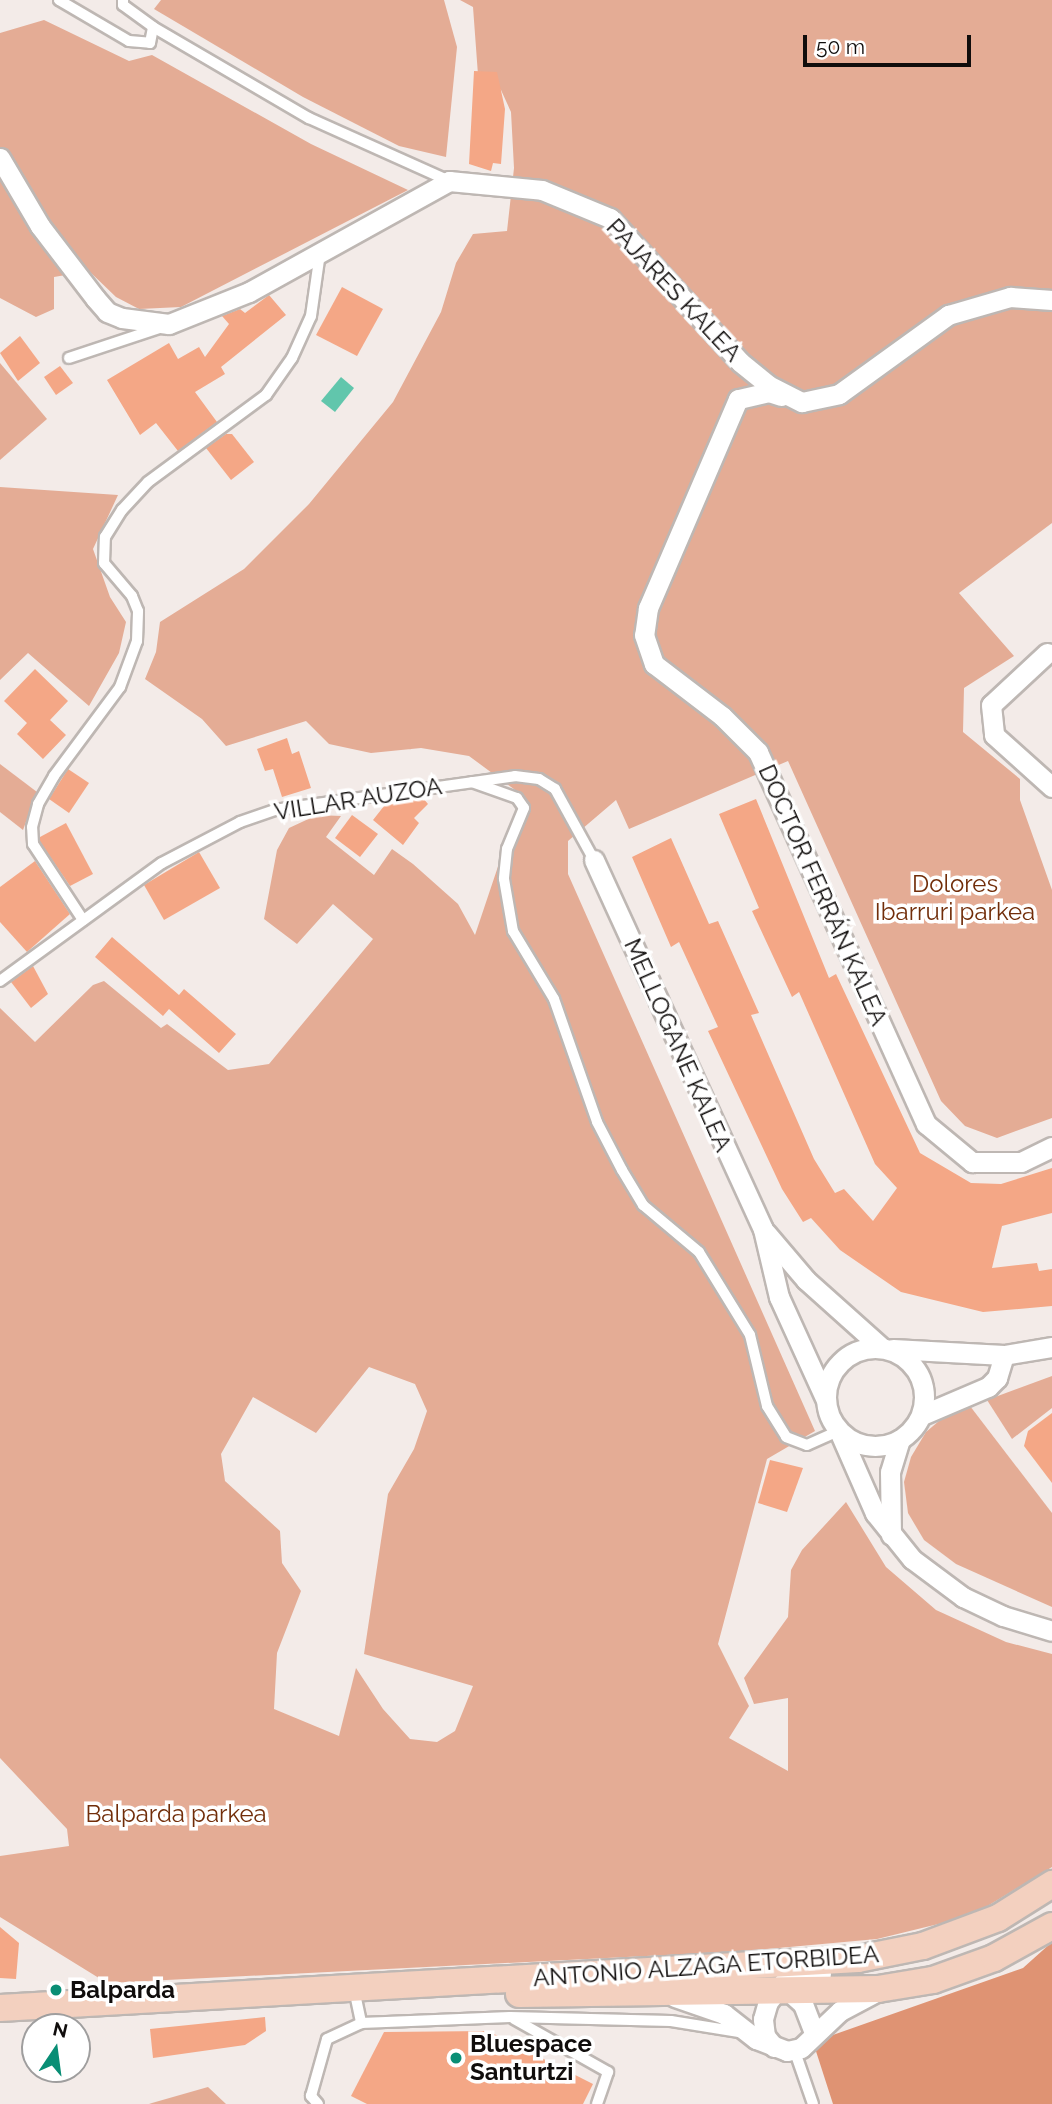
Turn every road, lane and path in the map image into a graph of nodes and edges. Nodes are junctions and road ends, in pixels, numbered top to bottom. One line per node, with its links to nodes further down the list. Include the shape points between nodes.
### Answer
1 (59, 0): 3 (lane, via 129,41 150,43)
2 (121, 2): 3 (lane)
3 (153, 27): 5 (lane, via 309,118)
4 (0, 158): 8 (street, via 40,226 107,312)
5 (449, 181): 6 (street); 10 (street, PAJARES KALEA, via 542,190 610,218)
6 (320, 251): 8 (street, via 249,292); 17 (lane, via 311,316 292,358 266,395 149,482 122,510 105,537 104,563 132,596 138,611 137,642 120,687 54,776 38,804 32,827 33,844)
7 (1052, 300): 12 (street, via 1010,297 948,315 839,394)
8 (169, 324): 9 (lane)
9 (69, 358)
10 (740, 362): 11 (street); 12 (street, PAJARES KALEA, via 768,385)
11 (738, 400): 12 (street, via 769,392); 19 (street, DOCTOR FERRÁN KALEA, via 648,608 644,635 654,664 722,716 758,752 926,1124 972,1162 1021,1162)
12 (802, 402)
13 (1047, 653): 15 (street, via 991,705 994,735)
14 (472, 782): 16 (lane, VILLAR AUZOA, via 515,776 539,779 555,789); 17 (lane, VILLAR AUZOA, via 274,810 240,822 162,863); 26 (lane, via 517,798 524,808 508,849 504,879 513,931 554,999 593,1113 622,1170 643,1205 699,1252 750,1335 767,1405 786,1437 807,1445)
15 (1052, 787)
16 (594, 860): 20 (street, MELLOGANE KALEA)
17 (83, 919): 18 (lane, VILLAR AUZOA)
18 (0, 981)
19 (1052, 1147)
20 (763, 1229): 22 (street, MELLOGANE KALEA, via 806,1280); 24 (street, MELLOGANE KALEA, via 779,1297)
21 (1052, 1347): 23 (street)
22 (885, 1348): 23 (street); 24 (street, via 858,1350 845,1357 831,1375); 25 (street, via 904,1356 923,1382)
23 (1004, 1355): 25 (street, via 997,1378 988,1387)
24 (825, 1398): 26 (street)
25 (922, 1415): 27 (street)
26 (839, 1431): 27 (street, via 868,1446); 28 (street, via 862,1488)
27 (900, 1439): 28 (street, via 890,1472)
28 (891, 1536): 29 (street, via 936,1580 963,1597)
29 (1052, 1631)
30 (1052, 1884): 31 (street, ANTONIO ALZAGA ETORBIDEA)
31 (998, 1918): 33 (street, ANTONIO ALZAGA ETORBIDEA, via 923,1946 858,1959); 37 (street, via 947,1950 875,1969 788,1976)
32 (1052, 1926): 35 (street, ANTONIO ALZAGA ETORBIDEA, via 994,1958 933,1980)
33 (626, 1972): 34 (street, ANTONIO ALZAGA ETORBIDEA); 37 (street, via 651,1981 756,1977)
34 (409, 1988): 36 (street, ANTONIO ALZAGA ETORBIDEA); 38 (street, ANTONIO ALZAGA ETORBIDEA, via 556,1996)
35 (888, 1988): 37 (street, ANTONIO ALZAGA ETORBIDEA); 42 (street, via 840,2011)
36 (354, 1989): 39 (street, ANTONIO ALZAGA ETORBIDEA); 41 (lane)
37 (782, 1989): 38 (street, ANTONIO ALZAGA ETORBIDEA); 42 (street, via 810,2016); 44 (street, via 763,2019 765,2036)
38 (664, 1994): 43 (street, via 724,2014)
39 (0, 2008)
40 (510, 2017): 41 (lane); 43 (lane, via 671,2021); 47 (lane, via 608,2072)
41 (361, 2022): 46 (lane, via 327,2039 311,2096)
42 (814, 2032): 45 (street, via 809,2042)
43 (746, 2033): 44 (street)
44 (774, 2047): 45 (street)
45 (794, 2049): 48 (lane)
46 (318, 2104)
47 (597, 2104)
48 (813, 2104)

